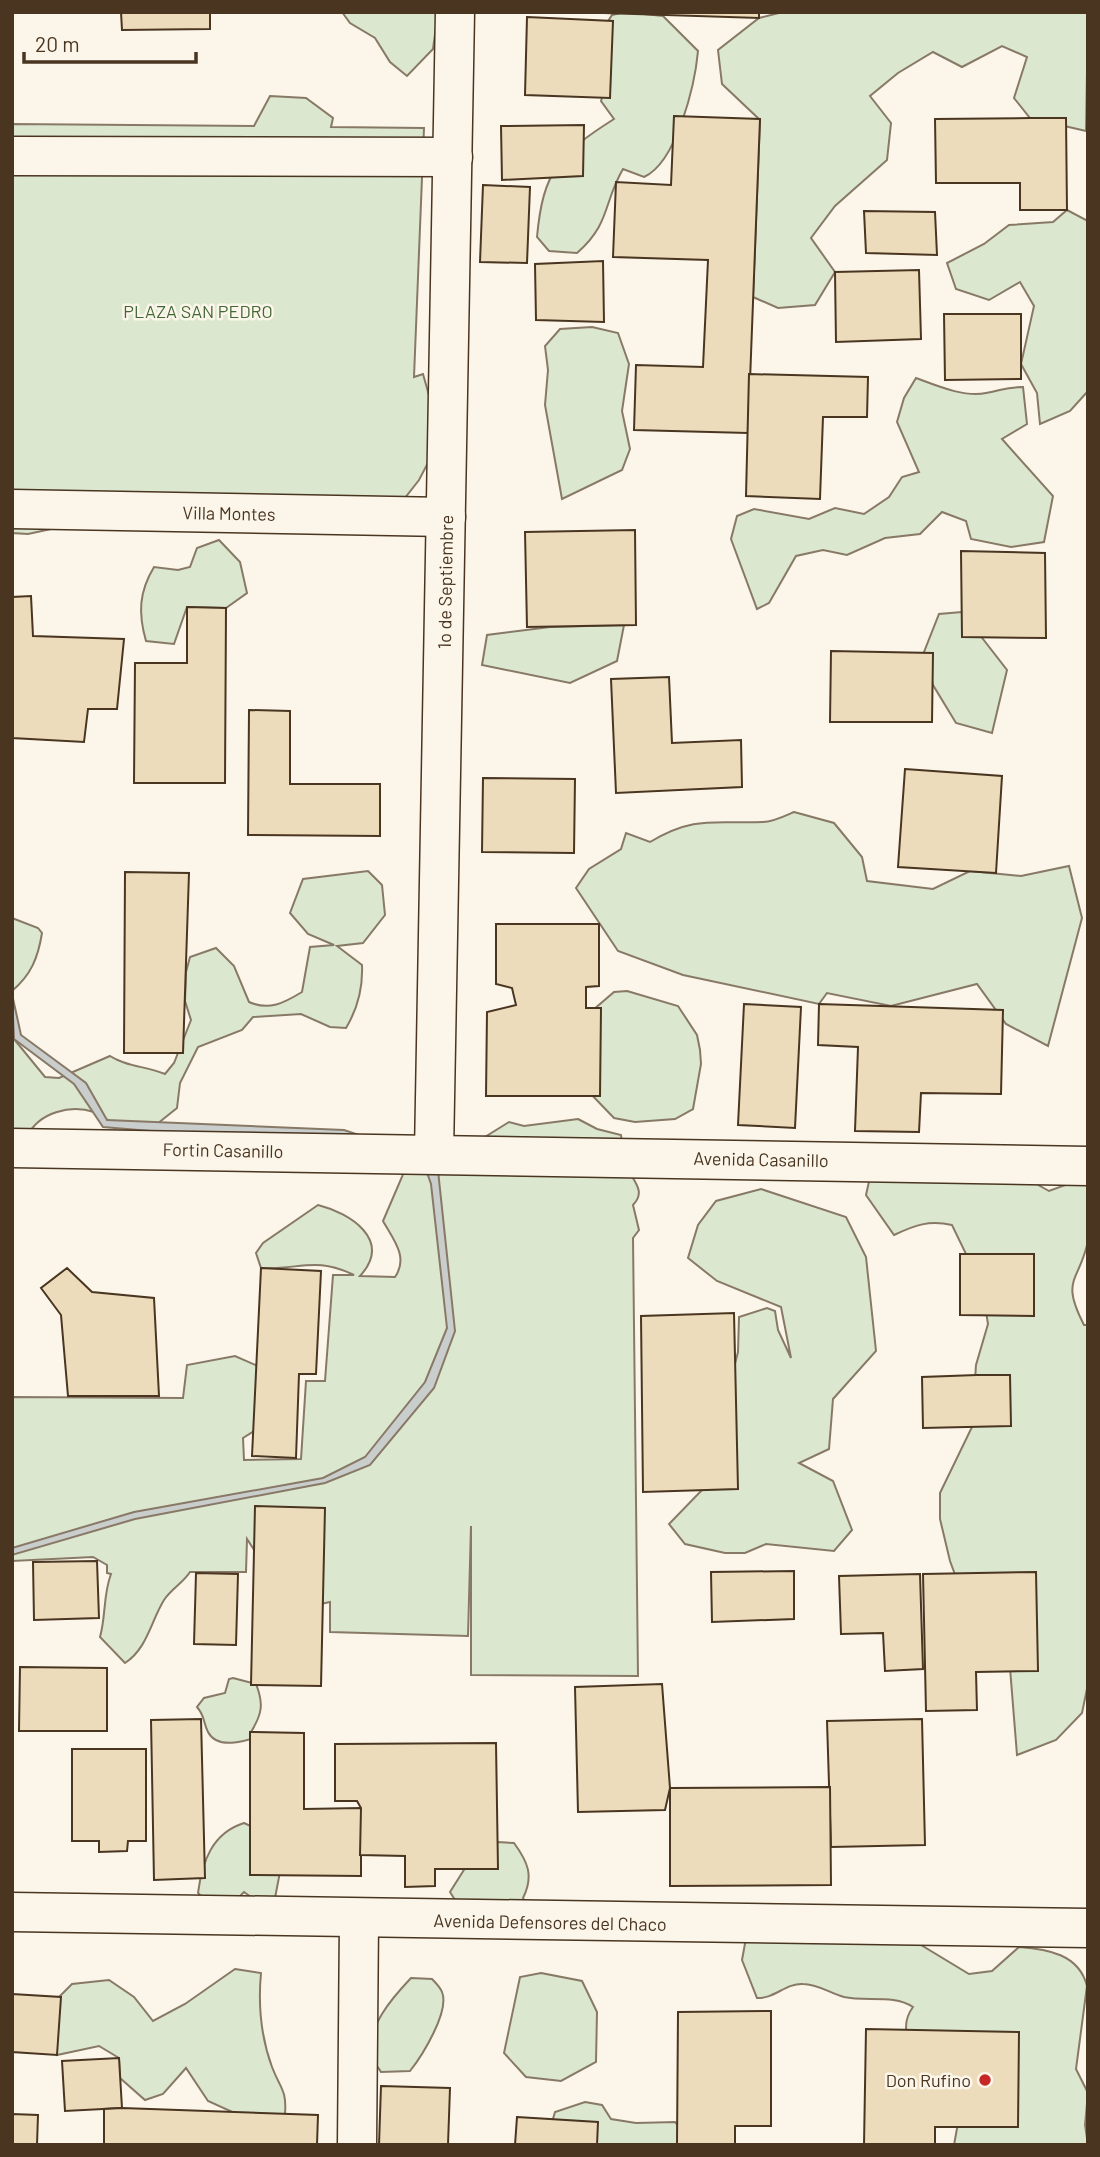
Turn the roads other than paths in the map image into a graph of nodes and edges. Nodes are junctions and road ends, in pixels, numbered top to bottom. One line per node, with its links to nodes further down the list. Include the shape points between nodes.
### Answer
1 (456, 12): 3 (street, 1o de Septiembre)
2 (12, 156): 3 (street)
3 (453, 157): 5 (street, 1o de Septiembre)
4 (12, 509): 5 (street, Villa Montes)
5 (446, 517): 7 (street, 1o de Septiembre)
6 (12, 1148): 7 (street, Fortin Casanillo)
7 (434, 1153): 8 (street, Avenida Casanillo)
8 (1088, 1166)
9 (12, 1912): 10 (street, Avenida Defensores del Chaco)
10 (359, 1920): 11 (street, Avenida Defensores del Chaco); 12 (street)
11 (1088, 1928)
12 (357, 2145)

